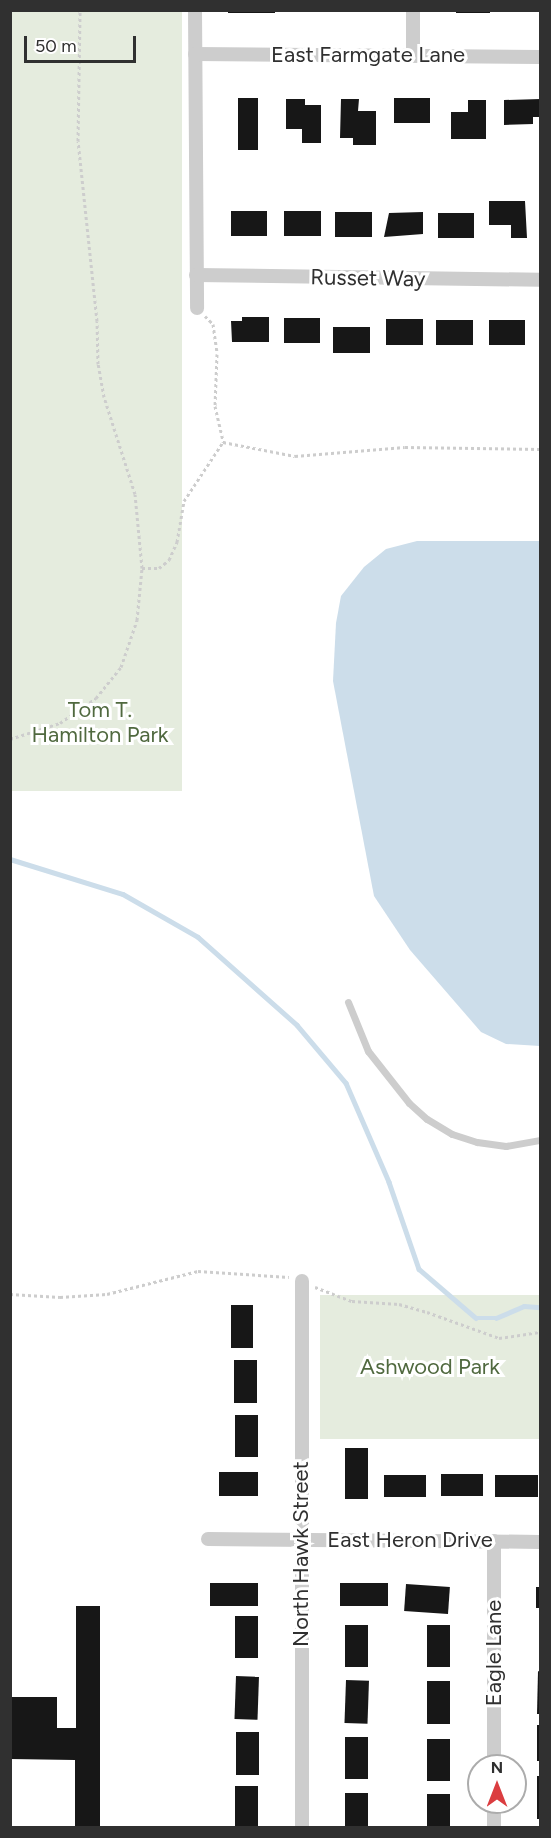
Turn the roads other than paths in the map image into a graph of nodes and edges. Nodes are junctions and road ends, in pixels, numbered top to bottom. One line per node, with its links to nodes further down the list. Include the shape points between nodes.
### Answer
1 (195, 10): 3 (street)
2 (413, 10): 4 (street)
3 (195, 54): 4 (street, East Farmgate Lane); 6 (street)
4 (413, 54): 5 (street, East Farmgate Lane)
5 (540, 57)
6 (196, 275): 7 (street, Russet Way); 8 (street)
7 (540, 280)
8 (197, 308)
9 (348, 1002): 10 (lane, via 368,1051 409,1103 428,1119 452,1134 477,1142 506,1146)
10 (540, 1140)
11 (302, 1281): 13 (street, North Hawk Street)
12 (208, 1539): 13 (street, East Heron Drive)
13 (301, 1540): 14 (street, East Heron Drive); 17 (street, North Hawk Street)
14 (494, 1541): 15 (street, East Heron Drive); 16 (street, Eagle Lane)
15 (540, 1542)
16 (494, 1754)
17 (302, 1827)

